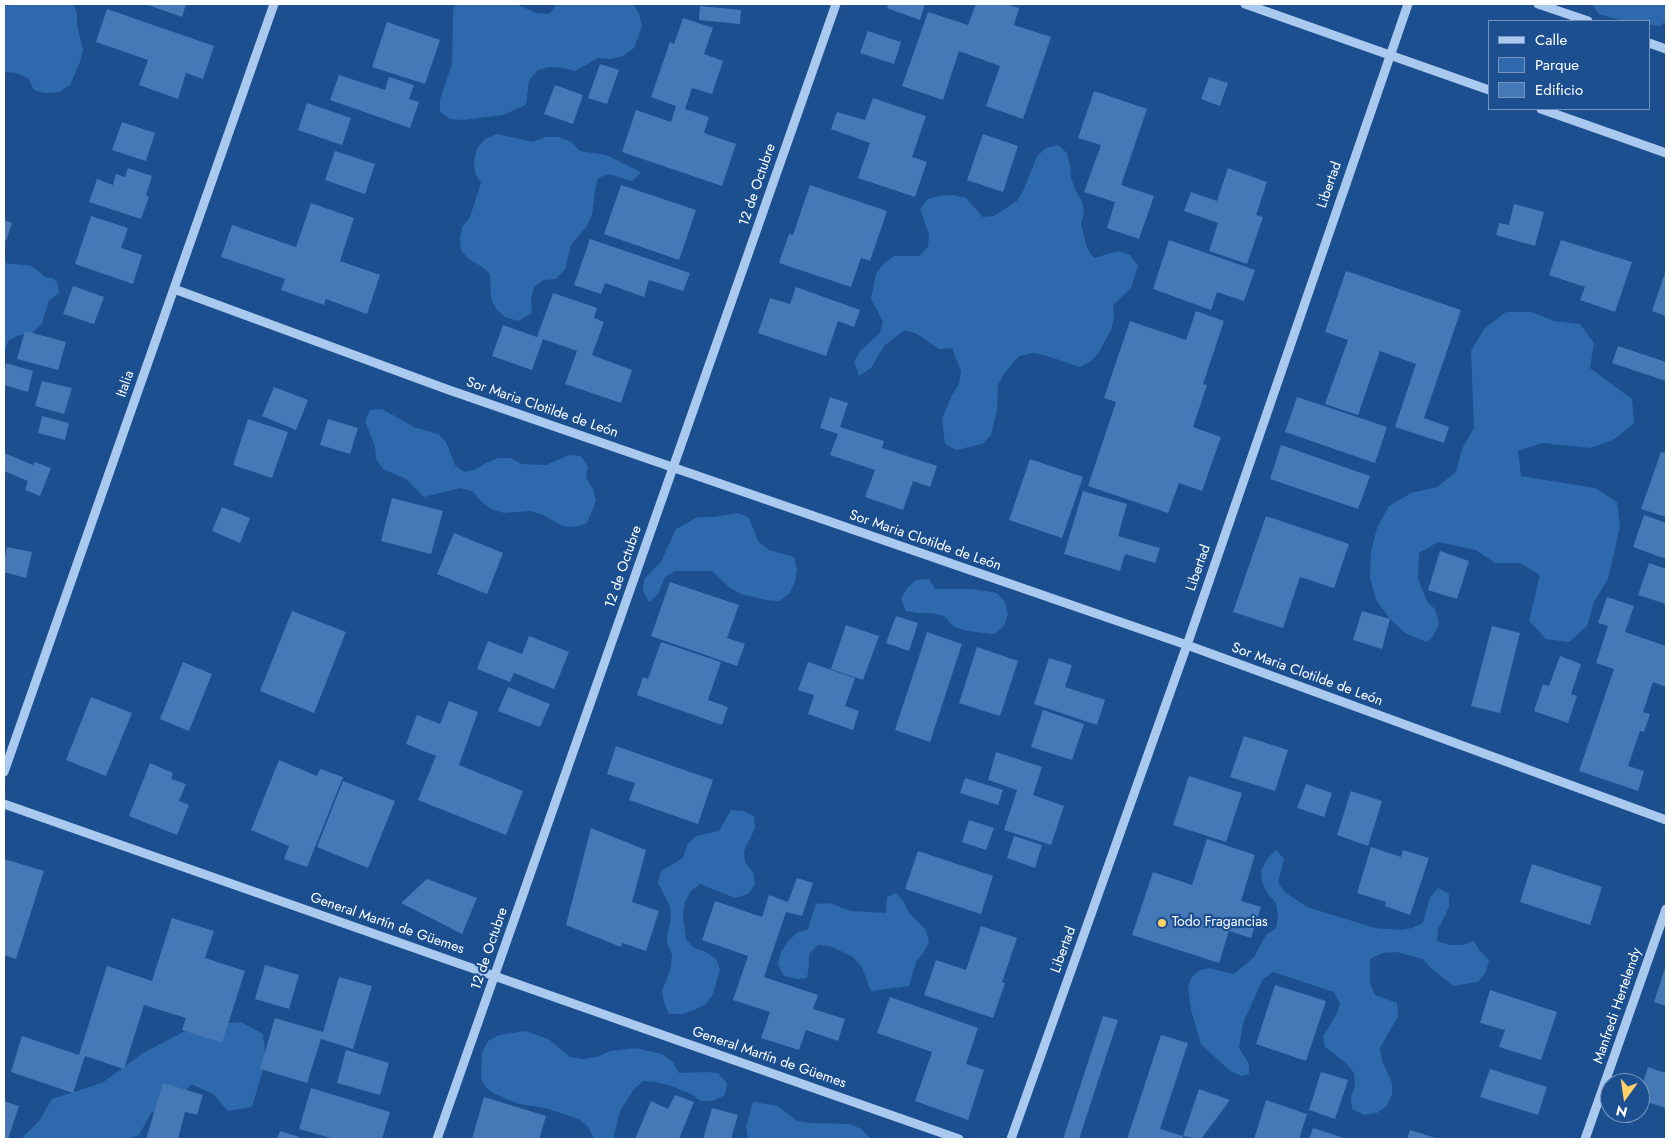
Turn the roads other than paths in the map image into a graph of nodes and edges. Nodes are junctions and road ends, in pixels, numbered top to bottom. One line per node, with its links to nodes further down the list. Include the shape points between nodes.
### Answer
1 (274, 4): 13 (street, Italia)
2 (836, 4): 14 (street, 12 de Octubre)
3 (1245, 4): 9 (street)
4 (1408, 4): 9 (street, Libertad)
5 (1538, 4): 6 (street)
6 (1585, 20)
7 (1650, 43): 8 (street)
8 (1666, 49)
9 (1389, 55): 10 (street); 15 (street, Libertad)
10 (1488, 90)
11 (1544, 110): 12 (street)
12 (1666, 153)
13 (174, 289): 14 (street, Sor Maria Clotilde de León); 16 (street, Italia)
14 (673, 468): 15 (street, Sor Maria Clotilde de León); 20 (street, 12 de Octubre)
15 (1187, 646): 18 (street, Sor Maria Clotilde de León); 23 (street, Libertad)
16 (4, 772)
17 (4, 804): 20 (street, General Martín de Güemes)
18 (1666, 820)
19 (1666, 909): 24 (street, Manfredi Hertelendy)
20 (495, 976): 21 (street, 12 de Octubre); 22 (street, General Martín de Güemes)
21 (438, 1139)
22 (959, 1139)
23 (1011, 1139)
24 (1585, 1139)

